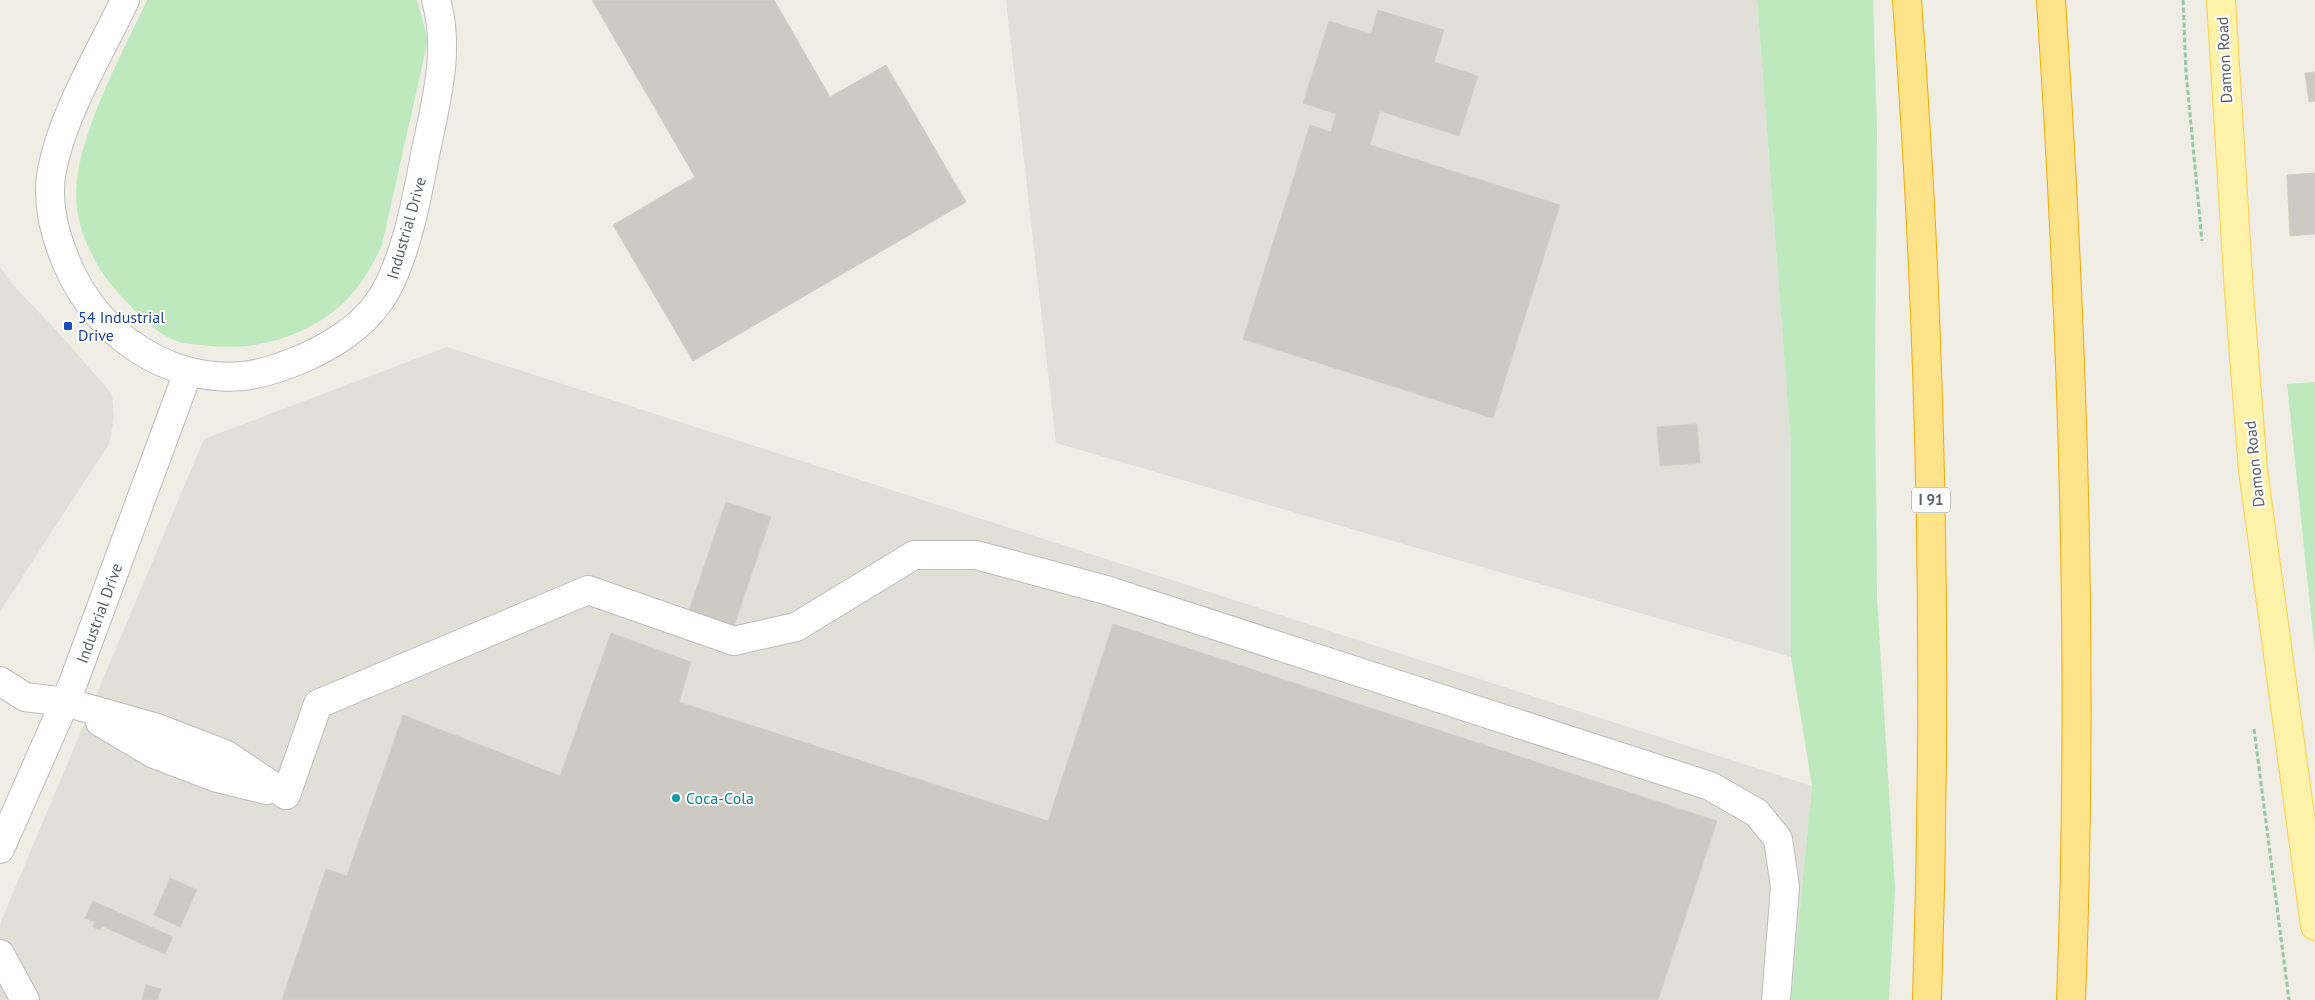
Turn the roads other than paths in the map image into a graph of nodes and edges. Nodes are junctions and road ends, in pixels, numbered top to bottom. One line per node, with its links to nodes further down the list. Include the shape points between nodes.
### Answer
1 (125, 0): 6 (street, Industrial Drive, via 69,115 59,144 51,178 54,224 71,275 95,312 126,342 145,354)
2 (436, 0): 6 (street, Industrial Drive, via 442,28 442,56 420,184 397,268 378,303 336,342 281,367 243,376)
3 (1907, 0): 14 (highway, I 91, via 1923,241 1931,480 1932,764)
4 (2051, 0): 15 (highway, via 2061,155 2073,471 2077,697)
5 (2221, 0): 10 (main road, Damon Road, via 2253,470)
6 (188, 372): 8 (street, Industrial Drive)
7 (0, 681): 8 (street, via 25,696)
8 (65, 702): 9 (street, Industrial Drive); 13 (street, via 154,754 217,778 286,795 318,704 588,590 734,641 796,627 914,555 976,555 1106,590 1710,786 1756,813 1778,839 1786,887)
9 (0, 849)
10 (2315, 926)
11 (0, 954): 12 (street)
12 (24, 1000)
13 (1776, 1000)
14 (1927, 1000)
15 (2071, 1000)

